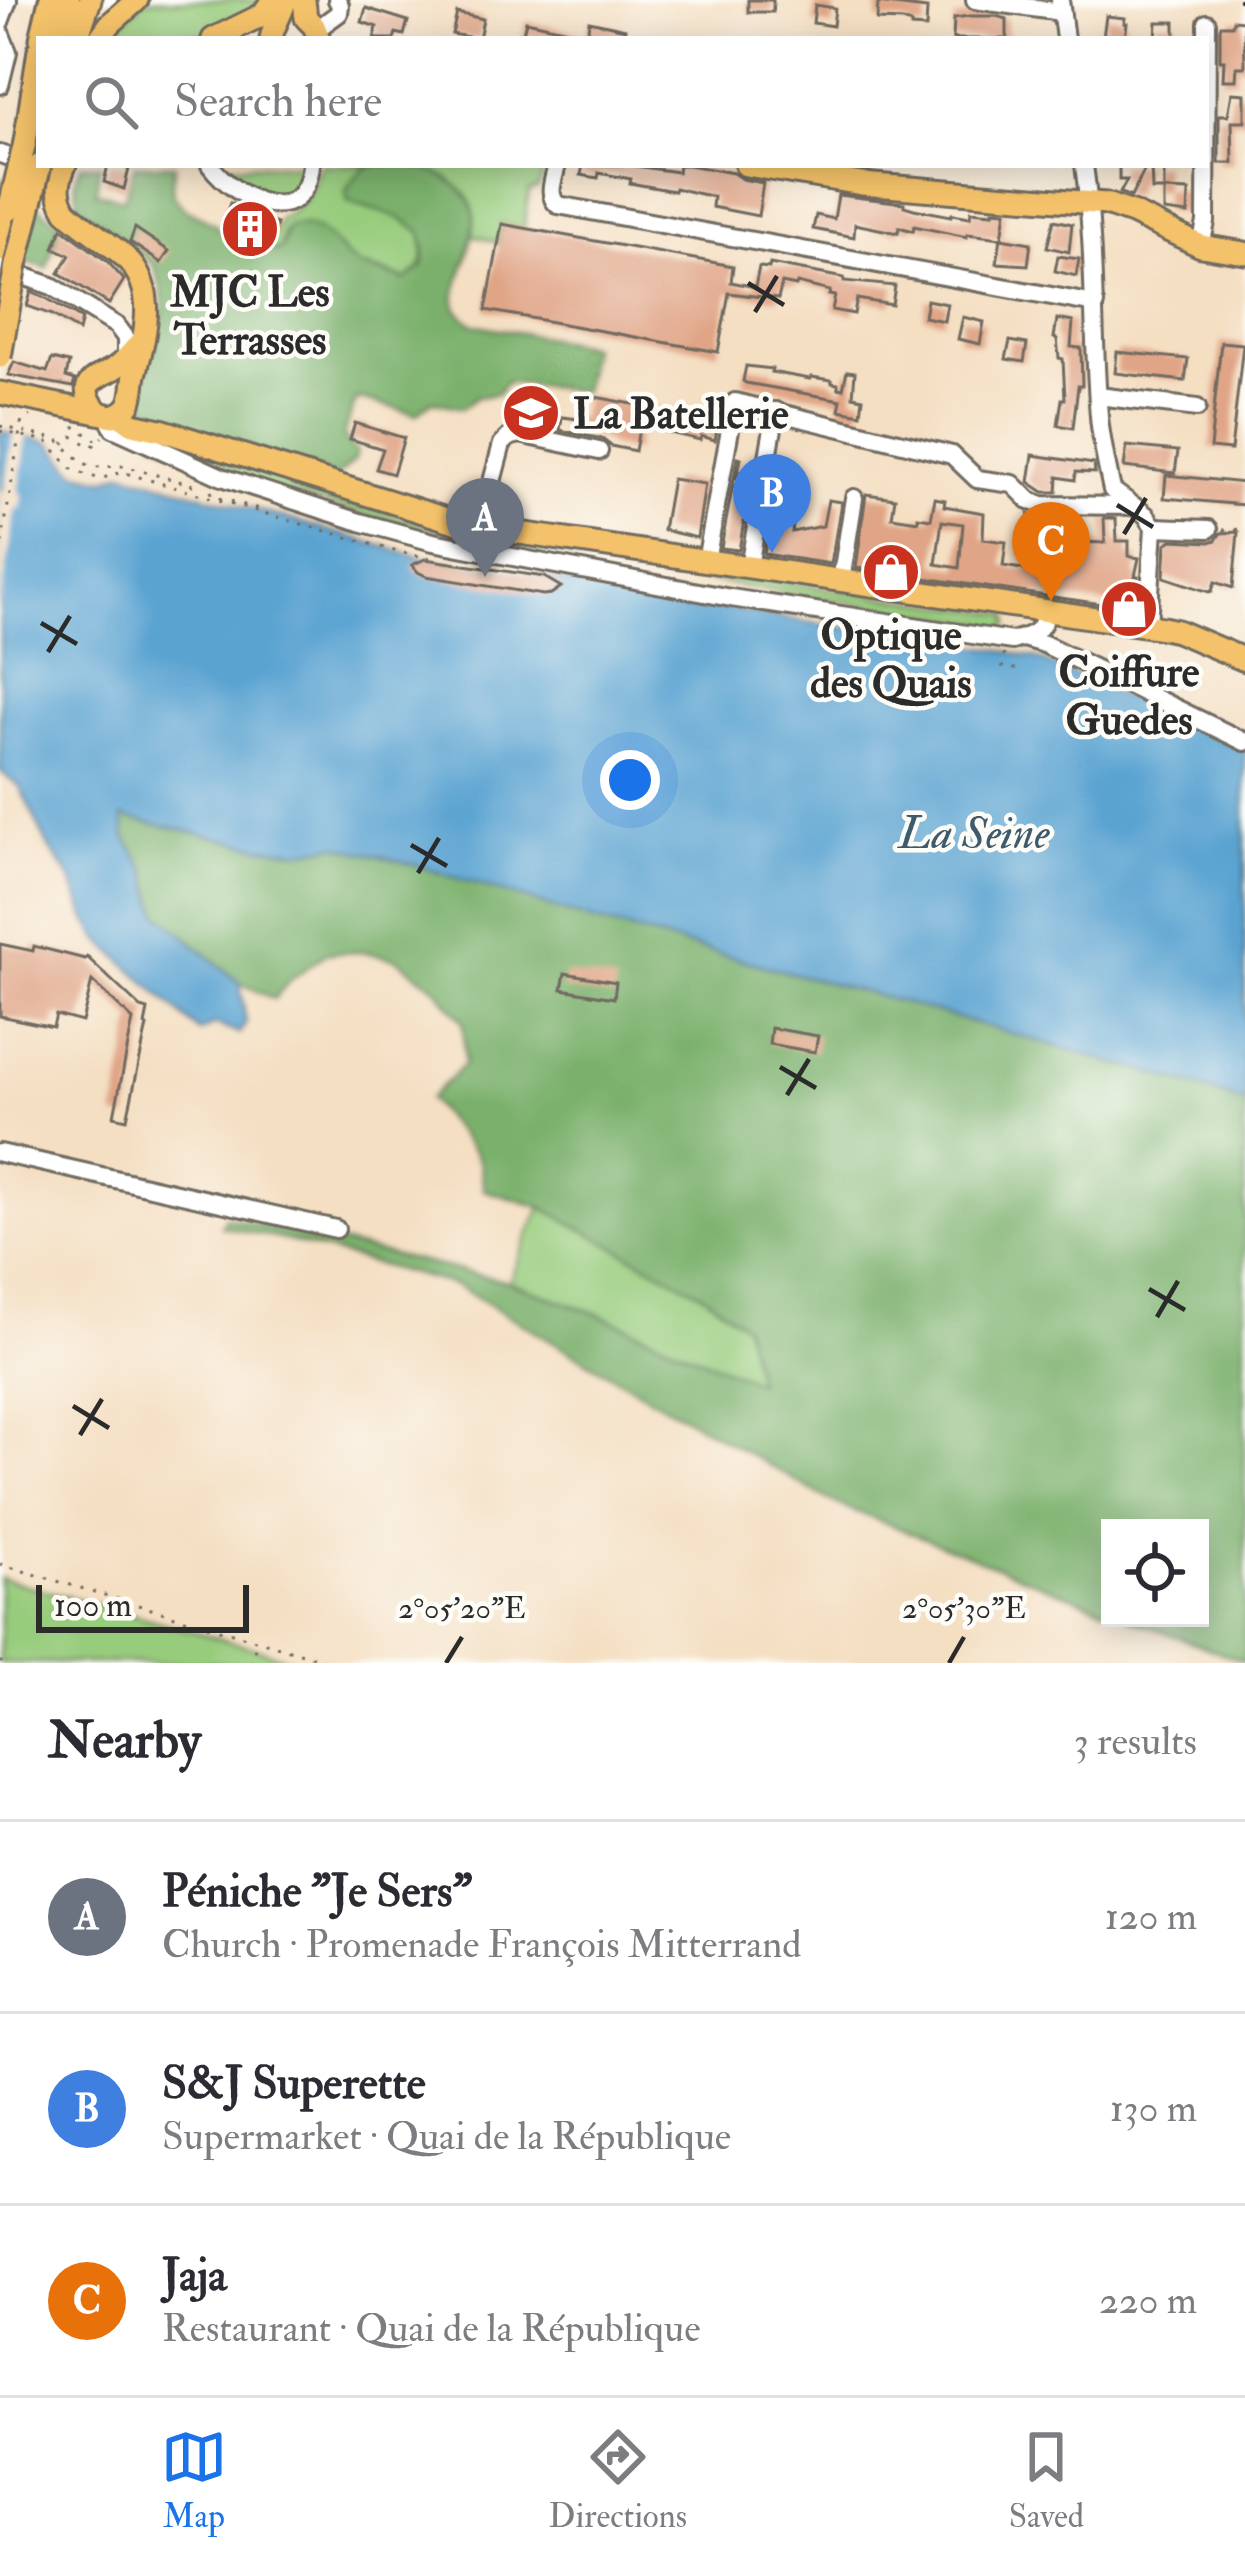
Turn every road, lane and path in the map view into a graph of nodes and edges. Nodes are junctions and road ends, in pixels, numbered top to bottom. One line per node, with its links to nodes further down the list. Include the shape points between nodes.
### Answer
1 (8, 0): 9 (street)
2 (50, 0): 14 (main road)
3 (69, 0): 15 (main road)
4 (90, 0): 16 (main road)
5 (137, 0): 17 (main road)
6 (975, 0): 8 (street)
7 (343, 2): 11 (street, via 339,14)
8 (1060, 5): 19 (street)
9 (0, 22)
10 (272, 22): 11 (main road); 18 (main road, via 267,10)
11 (311, 22)
12 (1207, 23): 20 (street)
13 (0, 32): 22 (street, via 8,52)
14 (42, 36)
15 (58, 36)
16 (78, 36)
17 (101, 36)
18 (219, 36)
19 (1065, 36)
20 (1207, 36)
21 (36, 70): 24 (main road)
22 (0, 86)
23 (36, 107): 24 (main road)
24 (25, 142): 38 (main road, bridge)
25 (0, 154): 26 (street)
26 (36, 167)
27 (0, 168): 35 (street)
28 (39, 168): 44 (main road, bridge)
29 (214, 168): 30 (street, via 242,194 281,206 305,191)
30 (310, 168)
31 (556, 168): 41 (street, via 551,192 558,206)
32 (764, 168): 36 (main road)
33 (1084, 168): 36 (street)
34 (1206, 168): 37 (street)
35 (62, 177): 43 (main road, via 66,211 131,262 147,292)
36 (1089, 204): 37 (main road, via 1132,213); 41 (street)
37 (1201, 245): 39 (main road)
38 (0, 251)
39 (1245, 253)
40 (0, 268): 42 (street, via 52,286)
41 (1095, 304): 47 (street)
42 (116, 326): 43 (street); 45 (street, via 126,338)
43 (146, 328): 45 (main road); 48 (main road)
44 (0, 357)
45 (119, 364): 48 (main road, via 125,375); 48 (main road, via 91,382)
46 (0, 393): 48 (main road)
47 (1098, 396): 49 (street); 59 (street, via 1112,490)
48 (113, 404): 60 (main road, via 160,430); 70 (street, via 113,428 222,477 433,542 751,602)
49 (1197, 408)
50 (776, 411): 59 (street, via 952,455 977,479 1013,484 1042,505); 65 (street, via 735,402); 66 (street)
51 (31, 416): 64 (path, bridge, via 20,421)
52 (69, 423): 54 (path, via 97,445 72,436)
53 (0, 429): 54 (path); 55 (path)
54 (63, 444): 57 (path, via 95,467)
55 (55, 450)
56 (599, 451): 60 (street, via 509,437)
57 (208, 484)
58 (854, 498): 67 (street)
59 (1134, 506): 61 (street)
60 (479, 527): 65 (main road)
61 (1154, 527): 62 (street); 69 (street)
62 (1208, 529): 63 (path)
63 (1245, 529)
64 (0, 555)
65 (706, 561): 66 (main road)
66 (749, 567): 67 (main road)
67 (841, 581): 68 (main road)
68 (1046, 611): 69 (main road); 70 (street, via 1035,634)
69 (1148, 626): 71 (main road)
70 (1014, 639): 72 (path, via 1002,667); 73 (street, via 1044,644 1108,677 1168,688)
71 (1245, 660)
72 (1022, 670)
73 (1245, 742)
74 (0, 1153): 75 (street)
75 (337, 1229)
76 (0, 1564): 77 (path)
77 (258, 1639): 78 (path); 79 (path)
78 (251, 1663)
79 (333, 1663)

